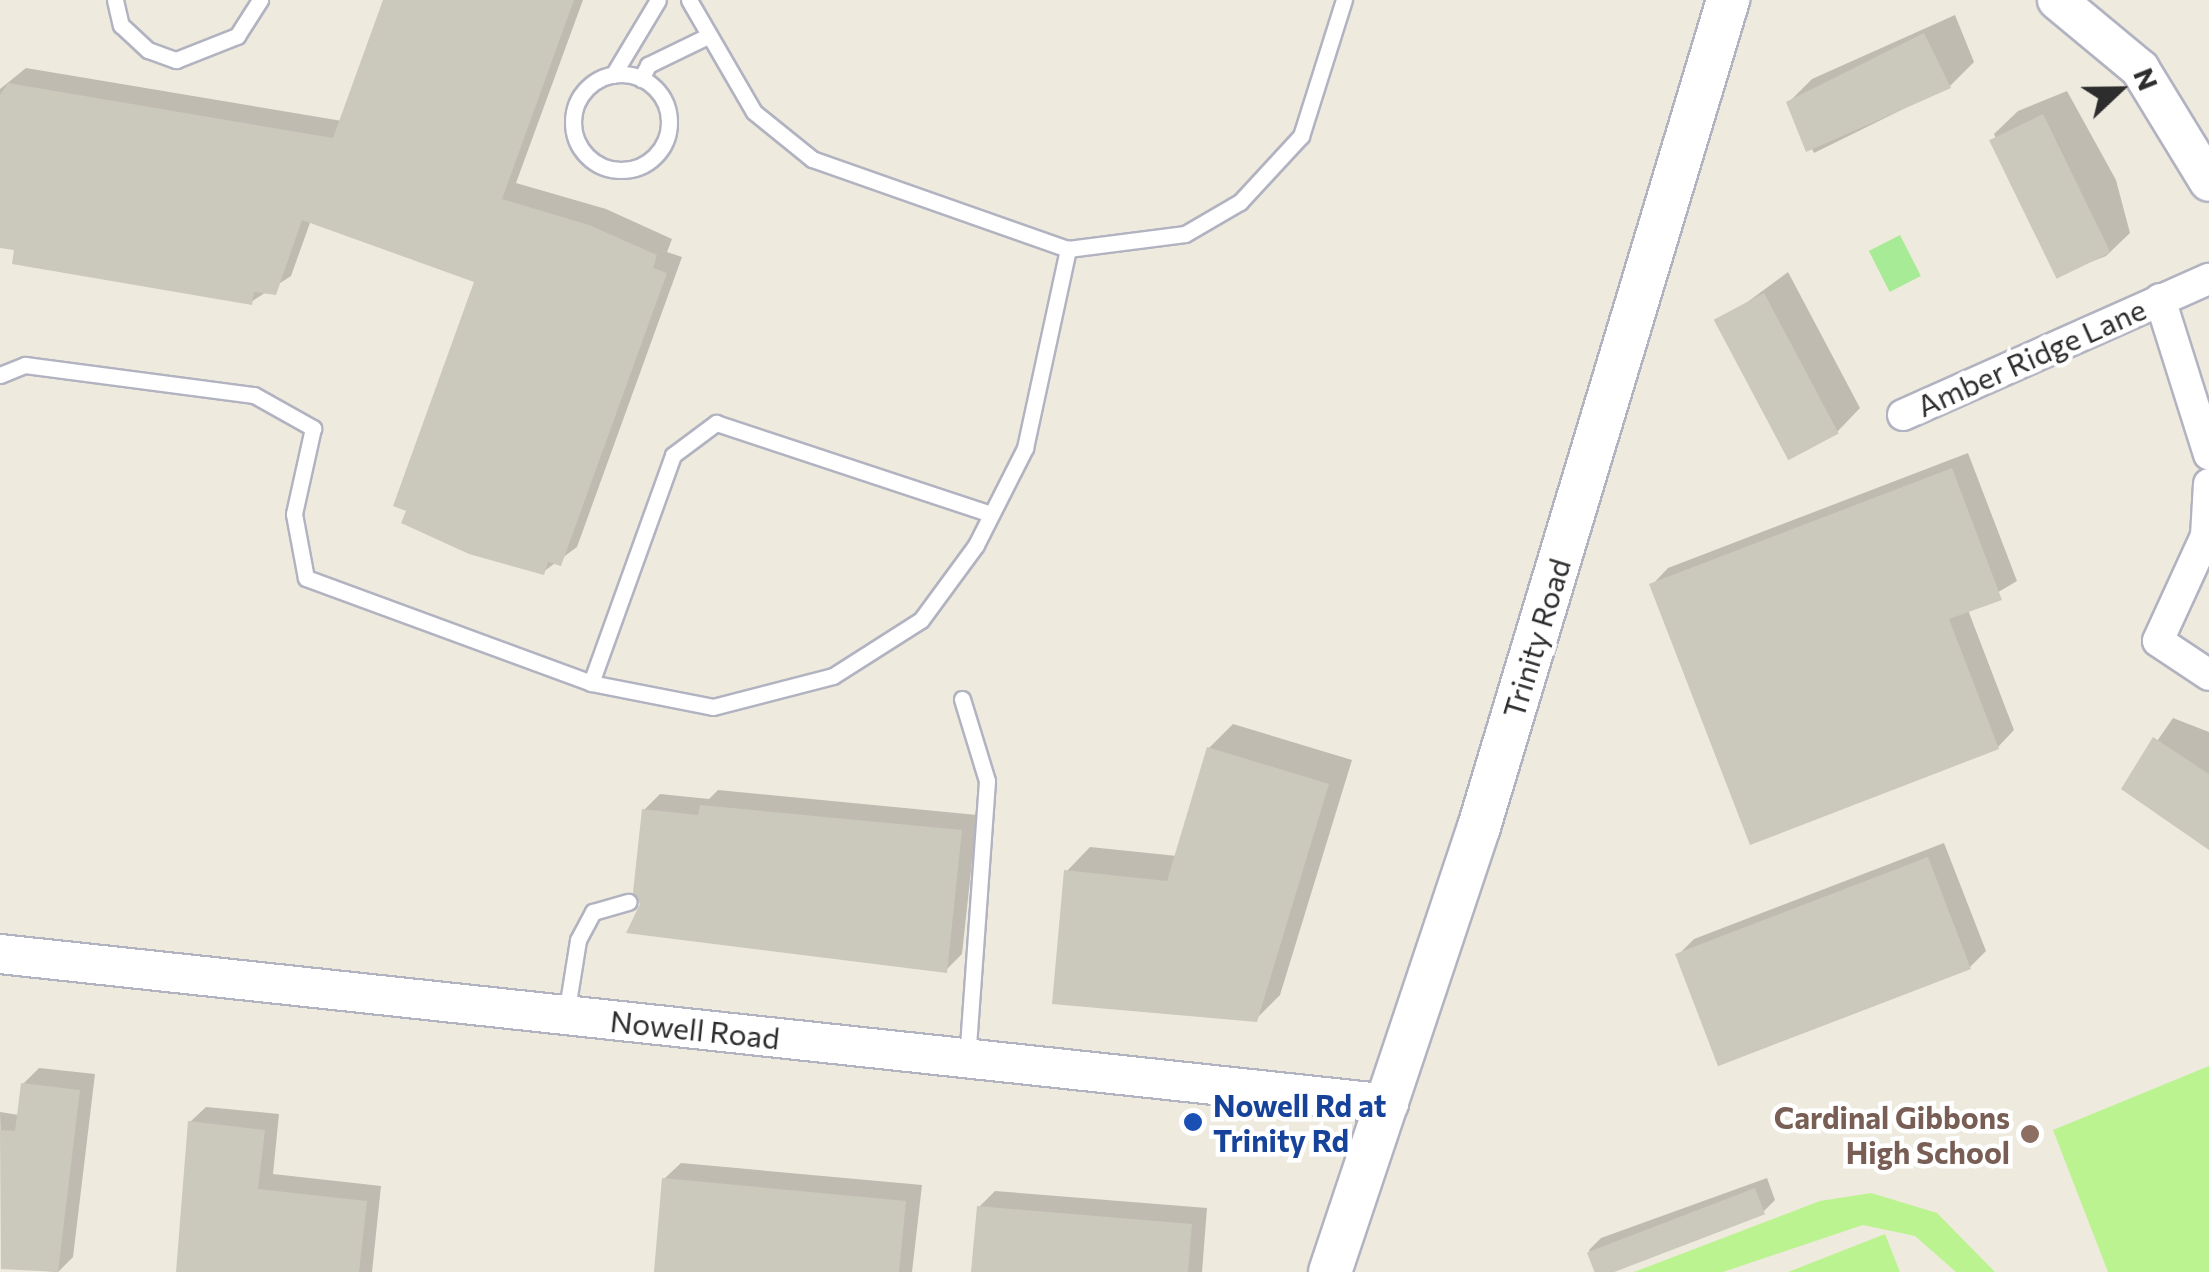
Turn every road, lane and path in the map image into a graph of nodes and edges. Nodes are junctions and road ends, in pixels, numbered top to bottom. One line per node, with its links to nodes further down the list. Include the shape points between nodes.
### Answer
1 (114, 0): 2 (lane, via 121,25 148,50 176,60 237,36)
2 (260, 0)
3 (658, 0): 9 (lane)
4 (689, 0): 8 (lane)
5 (1344, 0): 12 (lane, via 1301,136 1240,202 1186,234)
6 (1728, 0): 27 (main road, Trinity Road)
7 (2056, 0): 11 (street, via 2140,69)
8 (708, 36): 10 (lane, via 648,65); 12 (lane, via 754,112 812,160)
9 (613, 75): 10 (lane); 10 (lane, via 582,92 572,115 591,161 614,170 639,168 670,129 666,104)
10 (641, 79)
11 (2209, 182)
12 (1068, 249): 19 (lane, via 1024,448)
13 (2209, 280): 14 (street, Amber Ridge Lane)
14 (2160, 299): 16 (street, Amber Ridge Lane); 17 (street, Amber Ridge Lane)
15 (0, 375): 21 (lane, via 24,365 254,396 314,428 294,514 306,578)
16 (1903, 415)
17 (2209, 454)
18 (2209, 484): 20 (street, via 2206,536 2158,641)
19 (991, 514): 21 (lane, via 921,620 833,676 713,707); 21 (lane, via 716,422 673,455)
20 (2209, 675)
21 (591, 683)
22 (962, 699): 26 (lane, via 987,781)
23 (629, 902): 25 (lane, via 593,912 578,940)
24 (0, 954): 25 (street, Nowell Road)
25 (566, 1015): 26 (street, Nowell Road)
26 (967, 1059): 27 (street, Nowell Road)
27 (1389, 1104): 28 (main road, Trinity Road)
28 (1330, 1272)

